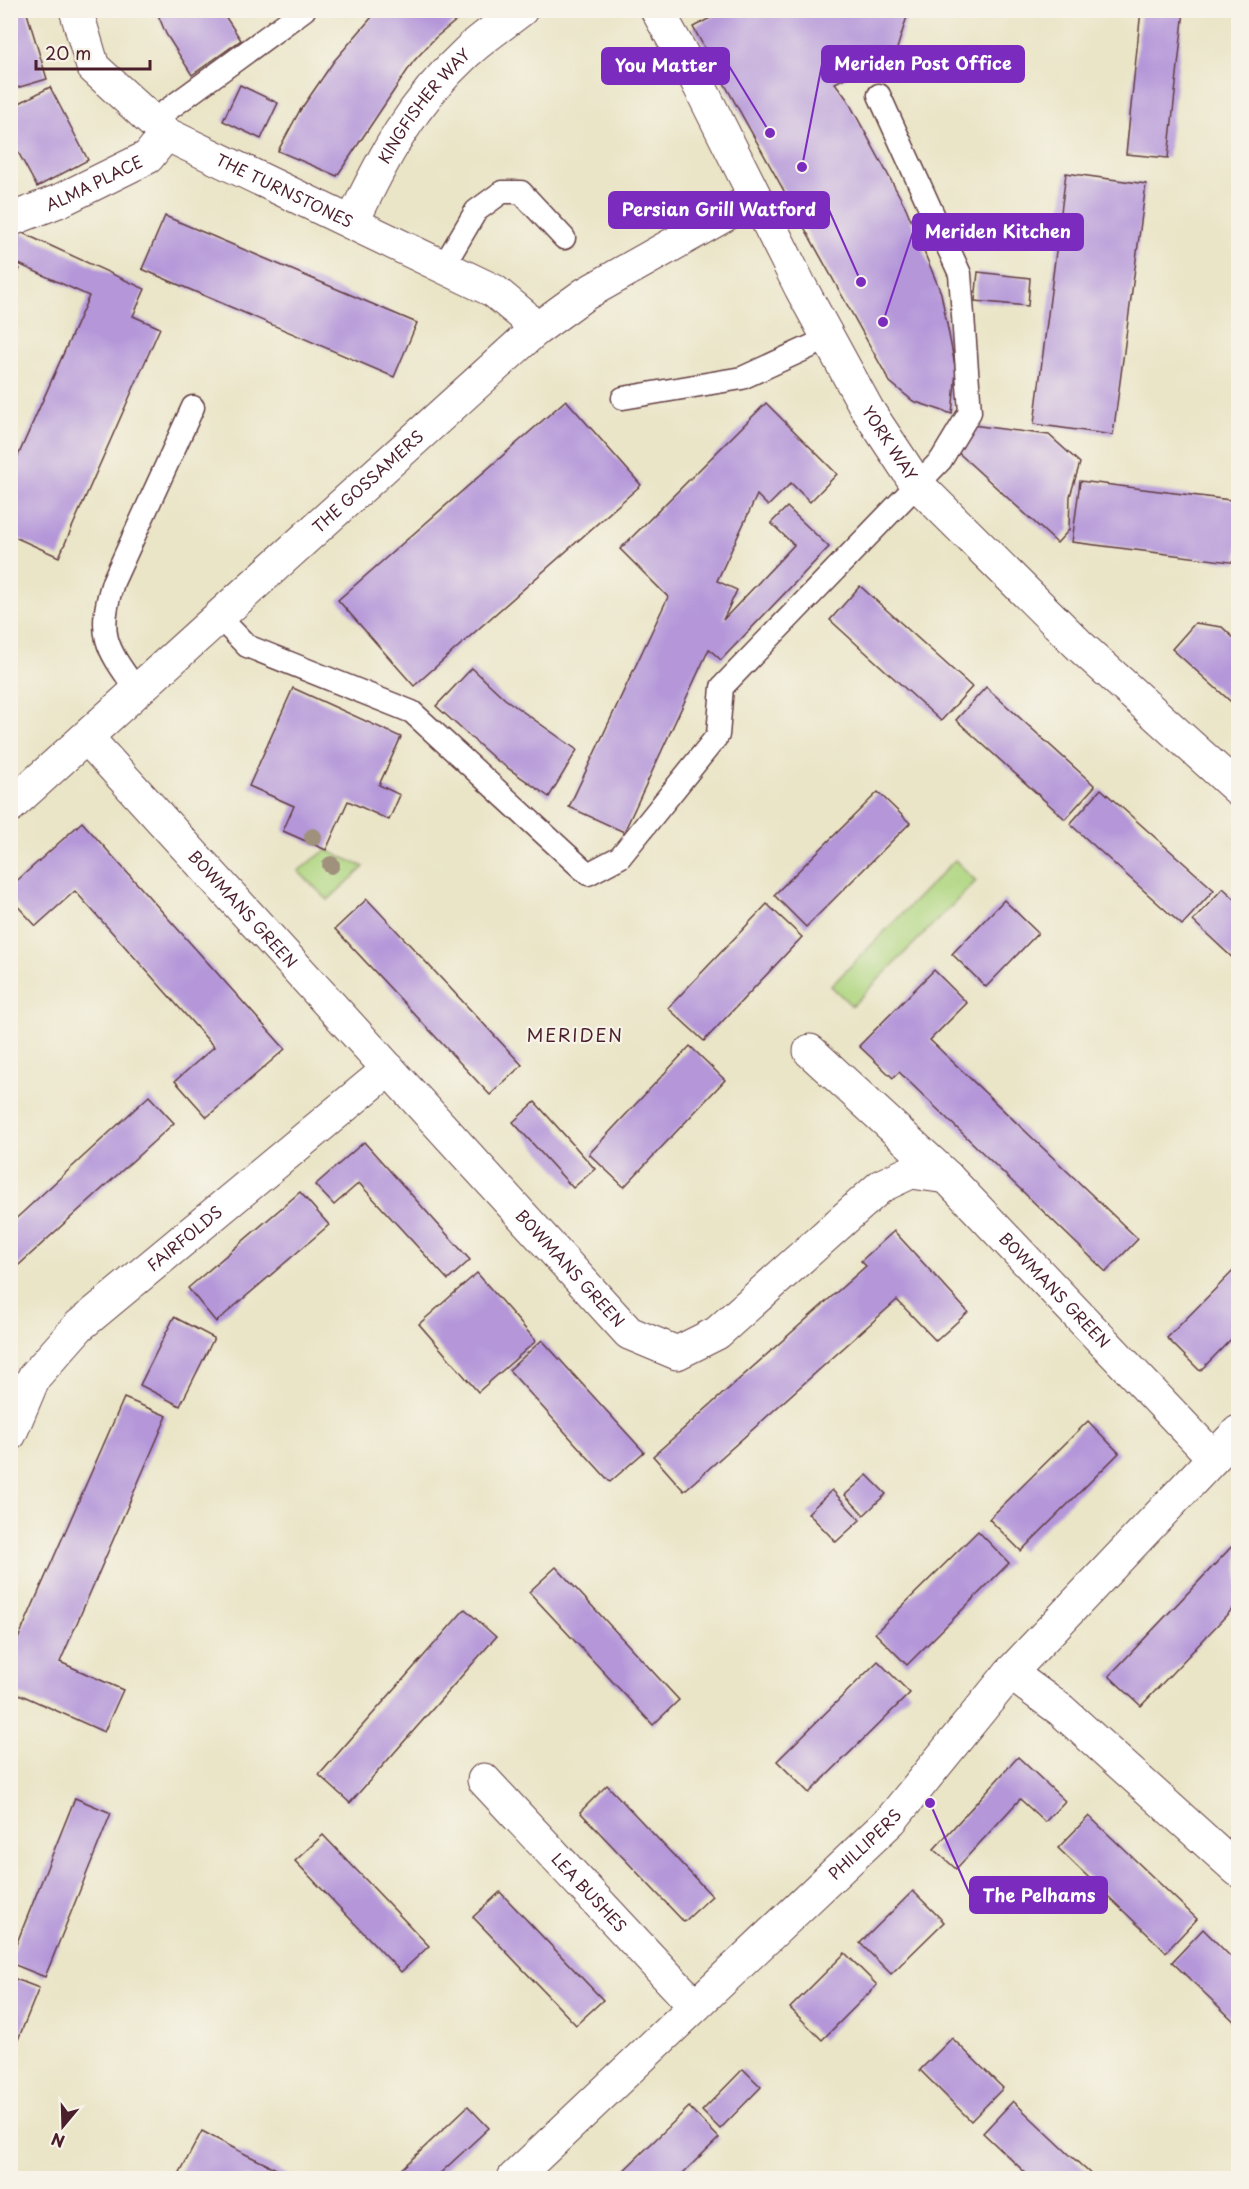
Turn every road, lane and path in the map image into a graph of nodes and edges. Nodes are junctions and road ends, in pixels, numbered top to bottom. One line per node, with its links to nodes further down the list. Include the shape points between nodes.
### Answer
1 (76, 10): 6 (street, THE TURNSTONES, via 93,67)
2 (304, 10): 6 (lane)
3 (521, 10): 9 (street, KINGFISHER WAY, via 467,52 420,102 384,156)
4 (657, 10): 7 (street, YORK WAY)
5 (879, 95): 16 (lane, via 960,274 970,412 941,460)
6 (159, 128): 8 (street, ALMA PLACE, via 148,157); 9 (street, THE TURNSTONES)
7 (755, 198): 12 (street, THE GOSSAMERS, via 585,294); 13 (street, YORK WAY)
8 (10, 220)
9 (352, 224): 11 (street, THE TURNSTONES)
10 (564, 238): 11 (lane, via 521,192 502,192 476,211)
11 (443, 267): 12 (street, THE TURNSTONES, via 494,291 523,315)
12 (534, 331): 17 (street, THE GOSSAMERS)
13 (828, 338): 14 (lane, via 742,378); 16 (street, YORK WAY, via 867,409)
14 (624, 398)
15 (193, 407): 18 (lane, via 112,582 105,606 108,644)
16 (916, 483): 17 (lane, via 722,687 718,735 620,857 588,874 411,712 247,646); 20 (street, YORK WAY, via 1080,646)
17 (218, 616): 18 (street, THE GOSSAMERS)
18 (138, 692): 19 (street, THE GOSSAMERS)
19 (88, 739): 21 (street, THE GOSSAMERS); 23 (street, BOWMANS GREEN)
20 (1239, 789)
21 (10, 806)
22 (810, 1051): 24 (street)
23 (389, 1069): 24 (street, BOWMANS GREEN, via 629,1333 677,1353 717,1333 881,1186 911,1172); 26 (street, FAIRFOLDS, via 79,1326 34,1377)
24 (947, 1177): 27 (street, BOWMANS GREEN)
25 (1239, 1432): 27 (street, PHILLIPERS)
26 (10, 1434)
27 (1213, 1457): 28 (street, PHILLIPERS)
28 (1010, 1673): 30 (street, via 1061,1710); 31 (street, PHILLIPERS, via 891,1820)
29 (484, 1780): 31 (street, LEA BUSHES)
30 (1239, 1870)
31 (695, 2006): 32 (street, PHILLIPERS)
32 (514, 2178)

